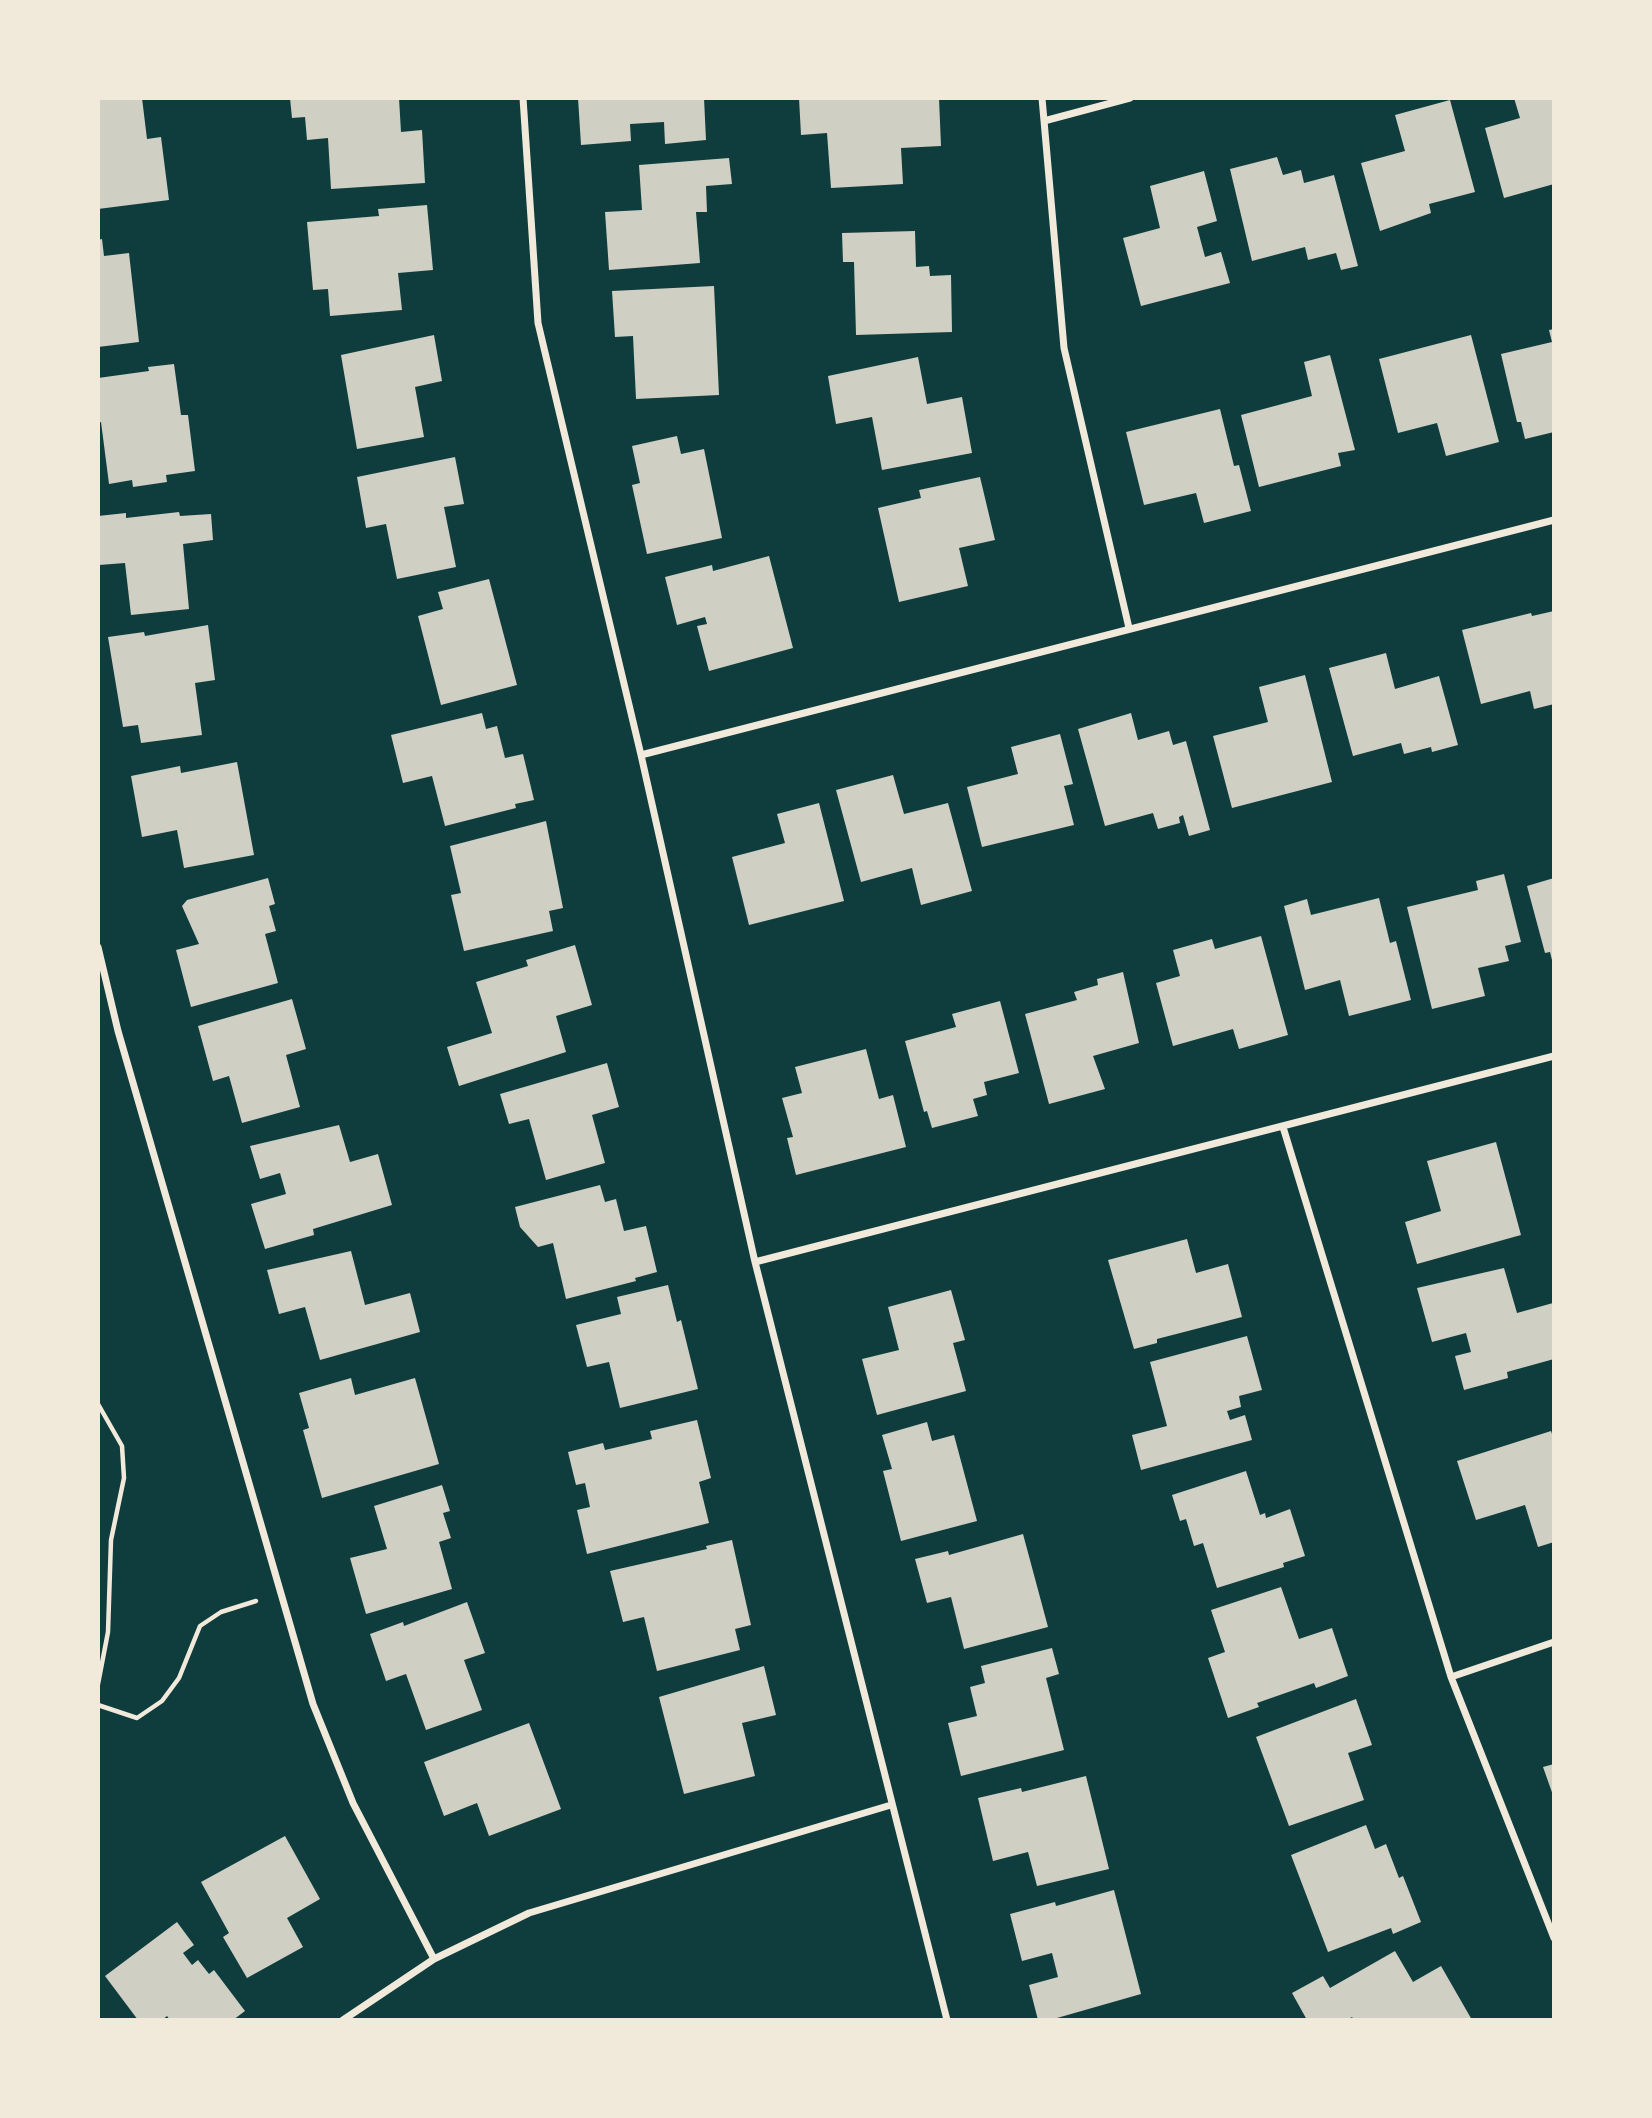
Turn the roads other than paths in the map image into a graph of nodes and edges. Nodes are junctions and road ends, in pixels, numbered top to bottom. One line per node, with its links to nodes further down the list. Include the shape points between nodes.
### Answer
1 (523, 98): 7 (street, via 538,323)
2 (1042, 98): 4 (street)
3 (1129, 98): 4 (street)
4 (1044, 121): 6 (street, via 1064,348)
5 (1554, 520): 6 (street)
6 (1129, 628): 7 (street)
7 (641, 755): 11 (street)
8 (98, 947): 16 (street, via 117,1031 313,1704 353,1803)
9 (1554, 1056): 10 (street)
10 (1283, 1127): 11 (street); 13 (street)
11 (755, 1262): 14 (street)
12 (1554, 1642): 13 (street)
13 (1451, 1677): 15 (street)
14 (891, 1805): 16 (street, via 529,1913); 18 (street)
15 (1554, 1938)
16 (434, 1959): 17 (street)
17 (344, 2020)
18 (947, 2020)

